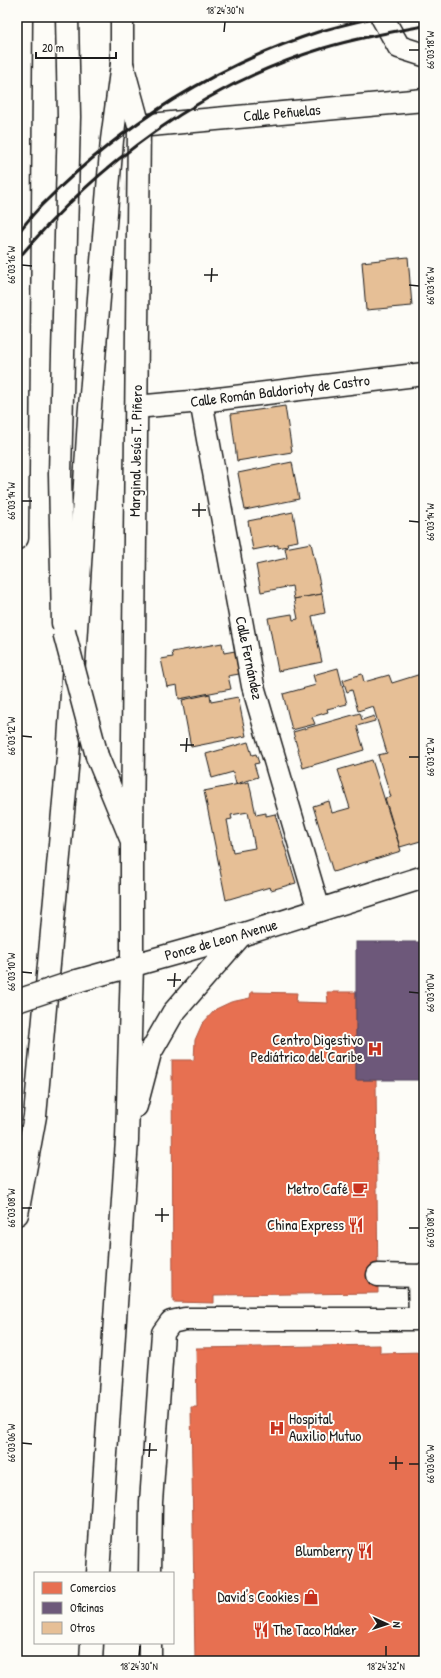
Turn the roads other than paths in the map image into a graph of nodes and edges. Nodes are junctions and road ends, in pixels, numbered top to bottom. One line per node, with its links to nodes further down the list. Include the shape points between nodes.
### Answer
1 (20, 17): 12 (main road)
2 (66, 17): 13 (main road, bridge, via 69,117 60,474 64,632 97,756)
3 (122, 17): 6 (main road)
4 (382, 17): 5 (main road, via 399,47)
5 (424, 55)
6 (122, 64): 8 (main road, Marginal Jesús T. Piñero); 20 (main road, via 111,148 89,418 68,758 36,1108)
7 (424, 100): 8 (main road, Calle Peñuelas)
8 (140, 126): 11 (main road, Marginal Jesús T. Piñero)
9 (424, 374): 10 (main road, Calle Román Baldorioty de Castro)
10 (201, 402): 11 (main road, Calle Román Baldorioty de Castro); 15 (main road, Calle Fernández, via 253,686)
11 (136, 407): 13 (main road, Marginal Jesús T. Piñero)
12 (17, 538)
13 (132, 841): 17 (main road, Marginal Jesús T. Piñero)
14 (424, 877): 15 (main road, Ponce de Leon Avenue)
15 (319, 910): 16 (main road, Ponce de Leon Avenue)
16 (241, 935): 17 (main road, Ponce de Leon Avenue); 19 (main road, via 173,1013 150,1053)
17 (132, 965): 18 (main road, Ponce de Leon Avenue, bridge); 19 (main road, Marginal Jesús T. Piñero)
18 (17, 1001)
19 (127, 1140): 24 (main road)
20 (17, 1214)
21 (378, 1275): 22 (main road)
22 (422, 1276): 23 (main road)
23 (422, 1318): 25 (main road, via 185,1319 171,1322 163,1333 151,1502)
24 (98, 1572)
25 (150, 1572)
26 (92, 1644): 28 (main road)
27 (150, 1644): 29 (main road)
28 (91, 1661)
29 (150, 1661)

